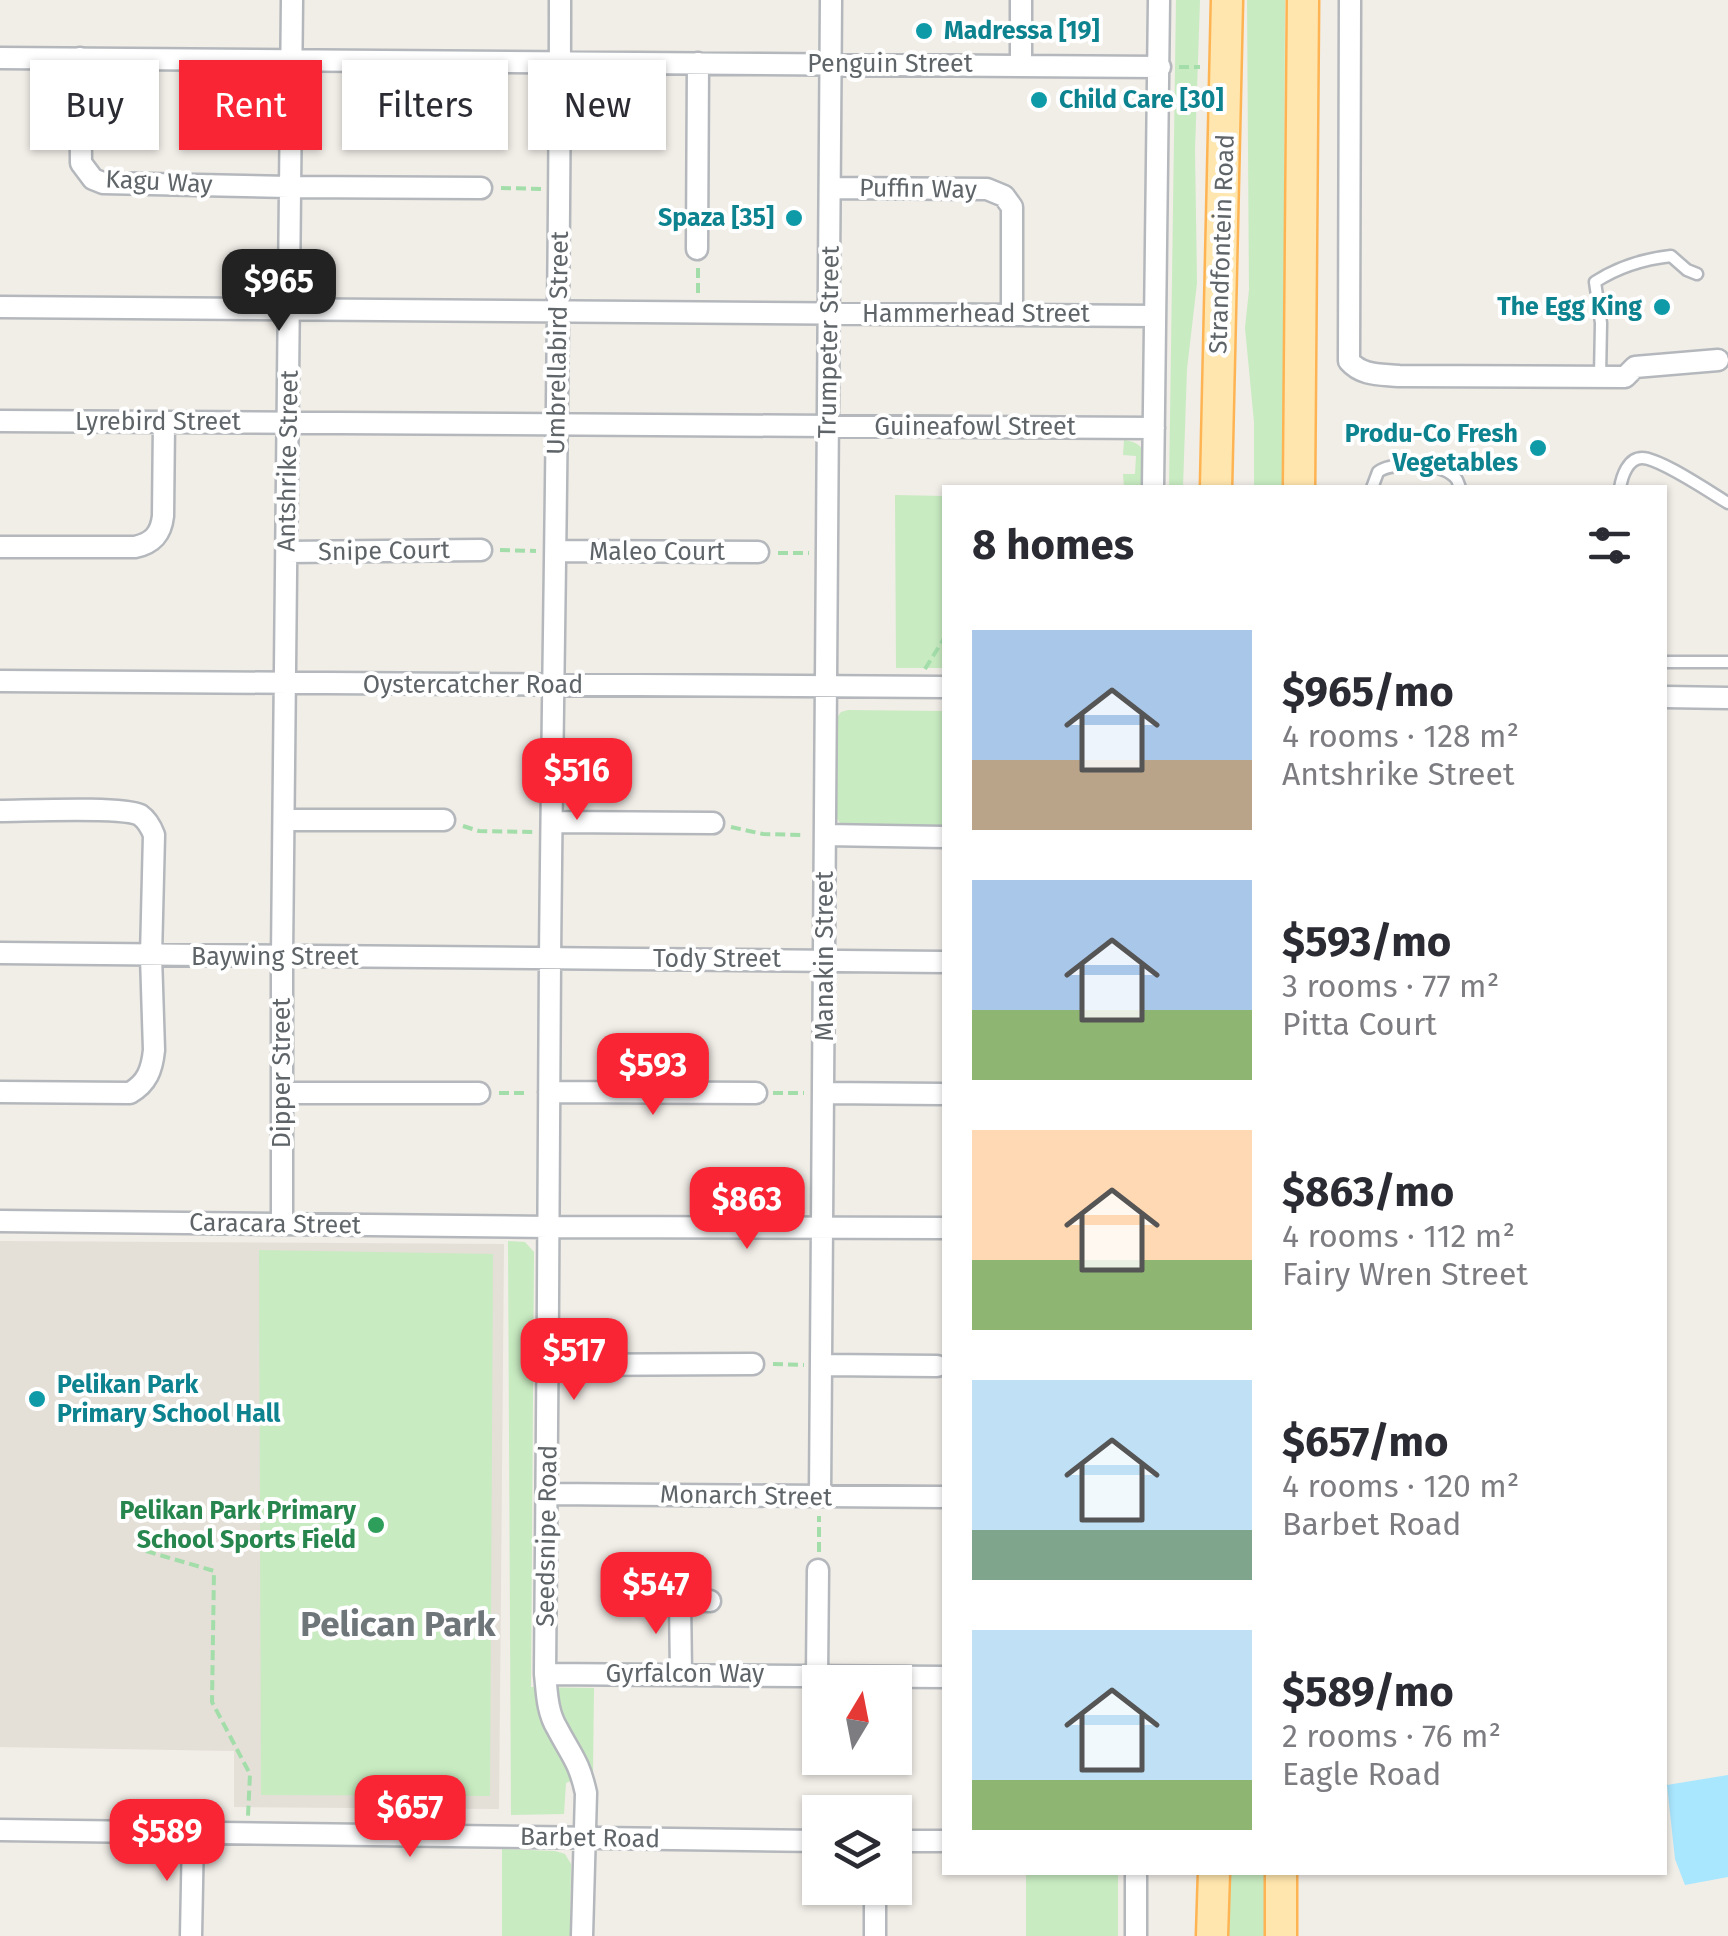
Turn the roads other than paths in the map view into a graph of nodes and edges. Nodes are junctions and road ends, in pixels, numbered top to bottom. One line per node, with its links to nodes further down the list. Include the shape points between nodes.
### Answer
1 (292, 0): 11 (street, Antshrike Street)
2 (560, 0): 13 (street, Umbrellabird Street)
3 (831, 0): 17 (street, Trumpeter Street)
4 (1022, 0): 18 (street)
5 (1160, 0): 19 (street)
6 (1227, 0): 42 (main road, Strandfontein Road)
7 (1303, 0): 43 (main road)
8 (1350, 0): 34 (street, via 1351,364 1366,373 1399,376)
9 (0, 58): 10 (street, Penguin Street)
10 (80, 58): 11 (street, Penguin Street); 22 (street, Kagu Way, via 79,152 93,179)
11 (291, 60)
12 (322, 60): 14 (street, Penguin Street)
13 (560, 60)
14 (528, 62)
15 (666, 63): 16 (street, Penguin Street)
16 (698, 63): 17 (street, Penguin Street); 25 (street)
17 (831, 64): 18 (street, Penguin Street); 24 (street, Trumpeter Street)
18 (1021, 64): 19 (street, Penguin Street)
19 (1160, 67): 32 (street)
20 (290, 150): 22 (street, Antshrike Street)
21 (560, 150): 29 (street, Umbrellabird Street)
22 (289, 187): 23 (street); 28 (street, Antshrike Street)
23 (482, 188)
24 (831, 188): 30 (street, Trumpeter Street); 31 (street, Puffin Way, via 987,189 1004,196 1012,207)
25 (698, 248)
26 (1698, 274): 34 (lane, via 1671,256 1595,282)
27 (0, 307): 28 (street, Hammerhead Street)
28 (290, 309): 29 (street, Hammerhead Street); 37 (street, Antshrike Street)
29 (558, 311): 30 (street, Hammerhead Street); 38 (street, Umbrellabird Street)
30 (828, 313): 31 (street, Hammerhead Street); 39 (street, Trumpeter Street)
31 (1012, 314): 32 (street, Hammerhead Street)
32 (1155, 316): 40 (street)
33 (1718, 360): 34 (street)
34 (1600, 376)
35 (0, 421): 36 (street, Lyrebird Street)
36 (164, 422): 37 (street, Lyrebird Street); 48 (street, via 164,516 152,541 135,548)
37 (287, 423): 38 (street, Lyrebird Street); 51 (street, Antshrike Street)
38 (556, 424): 39 (street, Guineafowl Street); 50 (street, Umbrellabird Street)
39 (829, 426): 40 (street, Guineafowl Street); 57 (street, Trumpeter Street)
40 (1154, 428): 41 (street)
41 (1154, 485)
42 (1216, 485)
43 (1299, 485)
44 (1373, 485): 45 (lane, via 1390,466 1442,469)
45 (1458, 485)
46 (1621, 485): 47 (lane, via 1628,467 1642,458)
47 (1728, 503)
48 (0, 547)
49 (481, 550): 51 (street, Snipe Court)
50 (556, 551): 52 (street, Maleo Court); 58 (street, Umbrellabird Street)
51 (286, 552): 56 (street, Antshrike Street)
52 (758, 552)
53 (1667, 662): 54 (lane)
54 (1728, 662)
55 (0, 680): 56 (street, Oystercatcher Road)
56 (285, 683): 58 (street, Oystercatcher Road); 63 (street, Dipper Street)
57 (824, 685): 58 (street, Oystercatcher Road); 59 (street, Oystercatcher Road); 67 (street, Manakin Street)
58 (553, 686): 66 (street, Seedsnipe Road)
59 (942, 687)
60 (1667, 697): 61 (street)
61 (1728, 698)
62 (0, 811): 70 (street, via 108,811 150,824)
63 (284, 820): 64 (street); 71 (street, Dipper Street)
64 (444, 820)
65 (714, 824): 66 (street)
66 (552, 828): 72 (street, Seedsnipe Road)
67 (825, 835): 68 (street); 73 (street, Manakin Street)
68 (942, 837)
69 (0, 953): 70 (street, Baywing Street)
70 (151, 956): 71 (street, Baywing Street); 75 (street, via 153,1066 141,1086 130,1093)
71 (282, 956): 72 (street, Baywing Street); 77 (street, Dipper Street)
72 (550, 959): 73 (street, Tody Street); 76 (street, Seedsnipe Road)
73 (825, 960): 74 (street, Tody Street); 80 (street, Manakin Street)
74 (942, 962)
75 (0, 1092)
76 (549, 1092): 79 (street); 84 (street, Seedsnipe Road)
77 (283, 1093): 78 (street); 83 (street, Dipper Street)
78 (479, 1093)
79 (756, 1093)
80 (824, 1093): 81 (street); 85 (street, Manakin Street)
81 (942, 1094)
82 (0, 1221): 83 (street, Caracara Street)
83 (282, 1224): 84 (street, Caracara Street)
84 (550, 1227): 85 (street, Caracara Street); 87 (street, Seedsnipe Road)
85 (821, 1228): 86 (street, Caracara Street); 89 (street, Manakin Street)
86 (942, 1228)
87 (550, 1364): 88 (street); 91 (street, Seedsnipe Road)
88 (754, 1364)
89 (821, 1365): 90 (street); 92 (street, Manakin Street)
90 (937, 1366)
91 (548, 1494): 92 (street, Monarch Street); 99 (street, Seedsnipe Road)
92 (820, 1496): 93 (street, Monarch Street)
93 (942, 1498)
94 (818, 1570): 98 (street)
95 (652, 1600): 96 (street)
96 (680, 1600): 97 (street); 100 (street)
97 (710, 1601)
98 (817, 1665)
99 (546, 1674): 100 (street, Gyrfalcon Way); 106 (street, Seedsnipe Road, via 556,1727 581,1771)
100 (681, 1674): 101 (street, Gyrfalcon Way)
101 (802, 1675)
102 (912, 1676): 103 (street, Gyrfalcon Way)
103 (942, 1677)
104 (0, 1830): 105 (street, Barbet Road)
105 (193, 1832): 106 (street, Barbet Road); 114 (street)
106 (584, 1838): 107 (street, Barbet Road); 115 (street, Seedsnipe Road)
107 (802, 1840)
108 (912, 1841): 109 (street)
109 (942, 1841)
110 (1136, 1875): 117 (street)
111 (1281, 1875): 119 (main road)
112 (1210, 1877): 118 (main road)
113 (875, 1905): 116 (street)
114 (192, 1936)
115 (582, 1936)
116 (875, 1936)
117 (1136, 1936)
118 (1212, 1936)
119 (1281, 1936)

